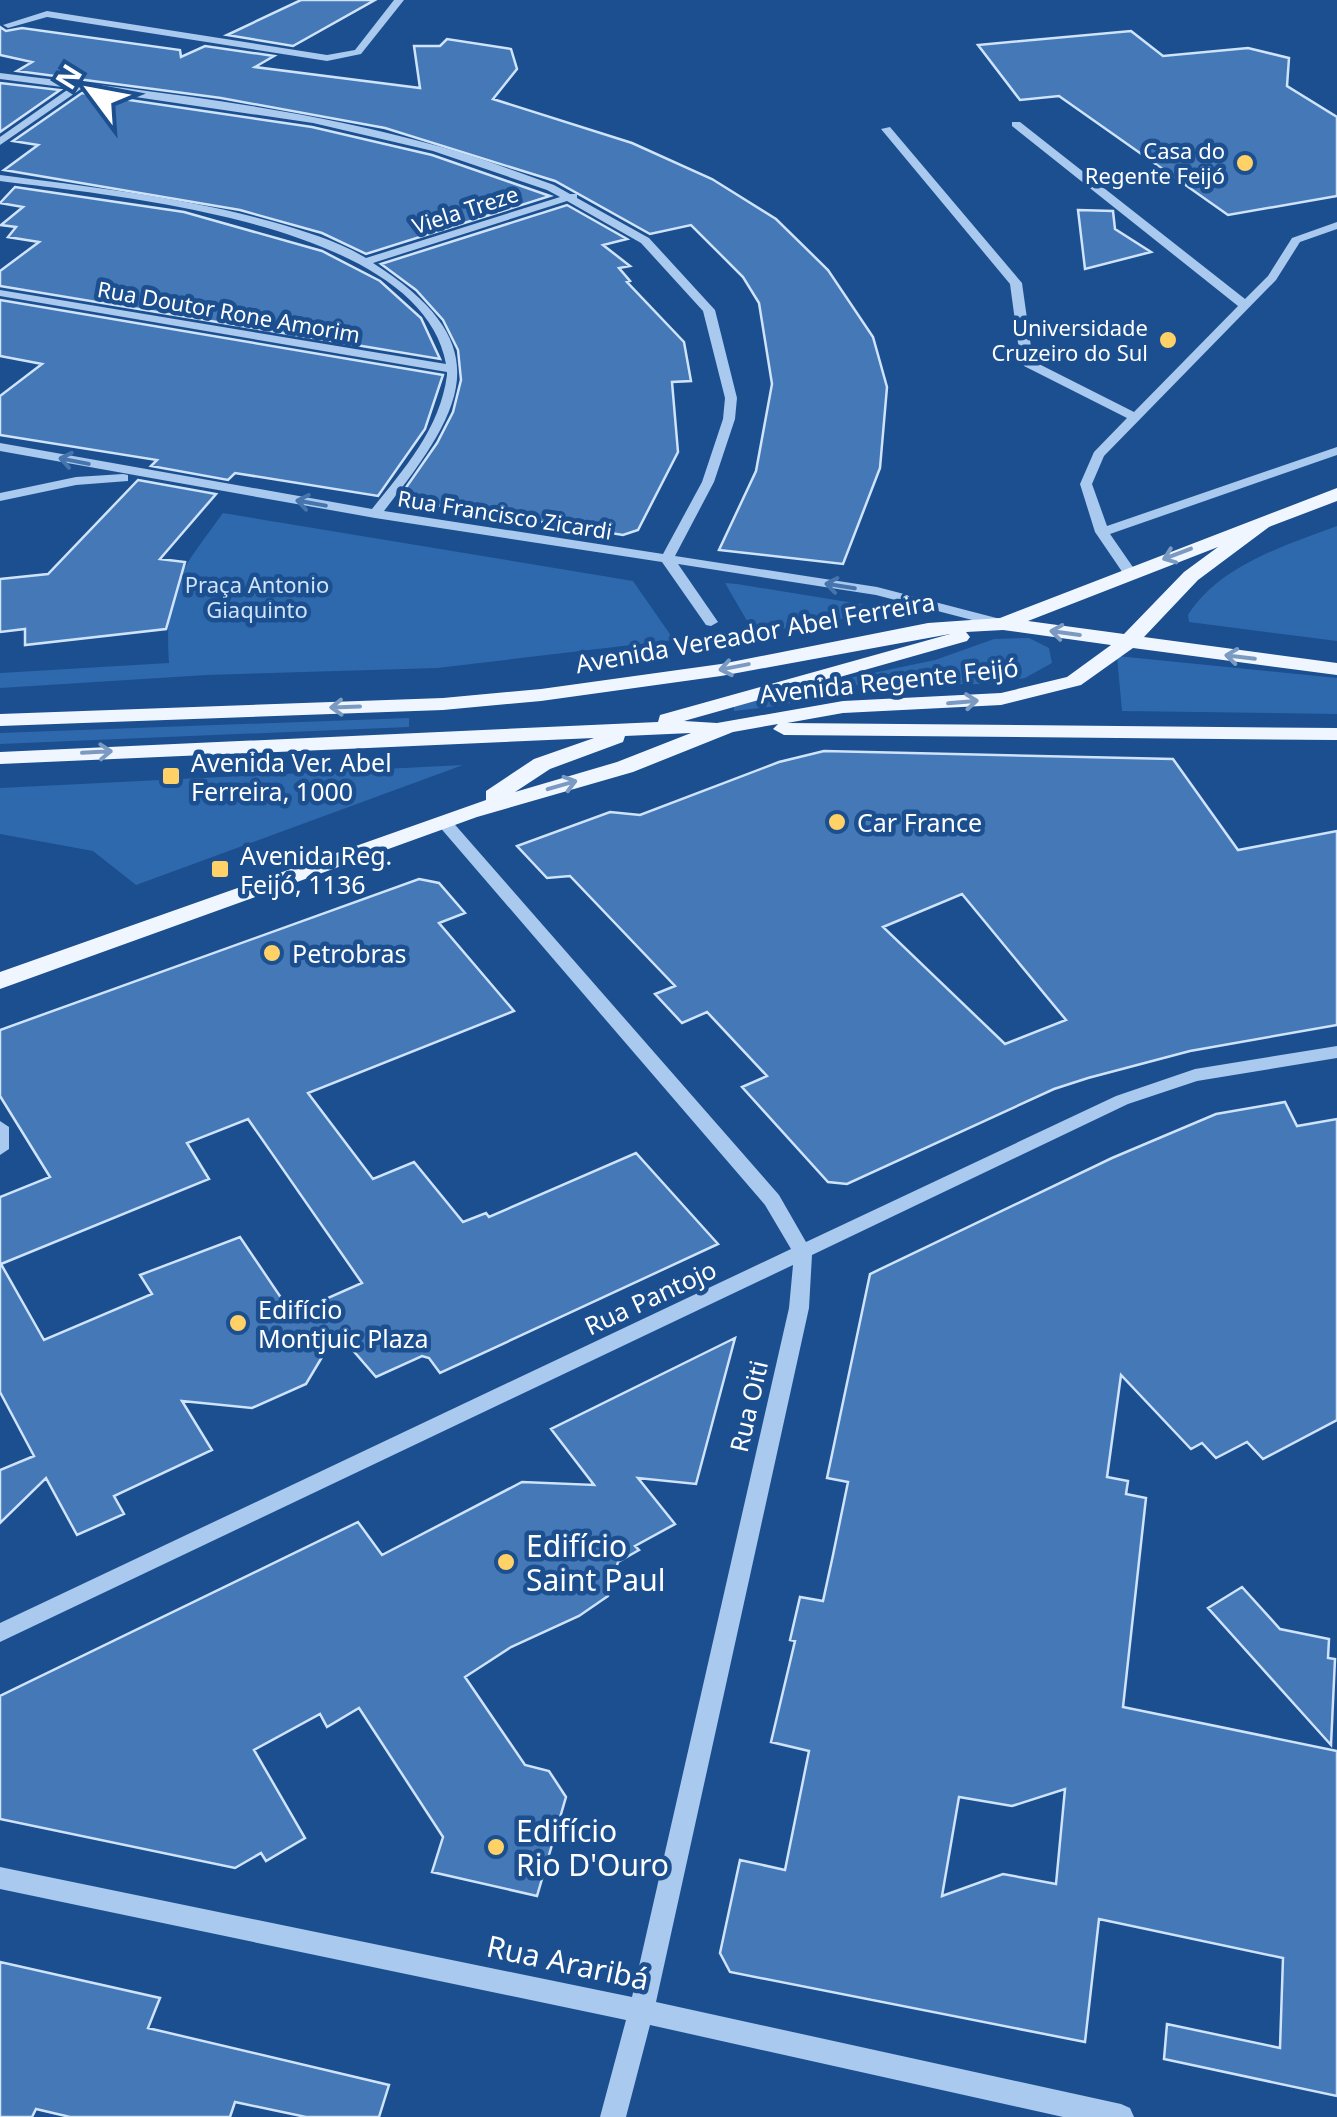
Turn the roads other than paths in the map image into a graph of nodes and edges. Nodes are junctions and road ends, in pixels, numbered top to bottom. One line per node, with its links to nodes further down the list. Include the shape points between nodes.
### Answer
1 (399, 0): 2 (street, via 358,52 327,58 47,14)
2 (8, 25)
3 (0, 76): 4 (street)
4 (76, 87): 7 (street); 9 (street, via 382,134 523,173)
5 (1016, 124): 13 (street)
6 (886, 129): 15 (street, via 1016,284 1028,363)
7 (0, 142)
8 (0, 178): 11 (street, via 250,221)
9 (573, 196): 11 (street, Viela Treze); 24 (street, via 634,232 668,262 721,336 731,400 721,451)
10 (1337, 226): 13 (street, via 1296,240 1286,262)
11 (369, 261): 14 (street, via 427,310 450,351)
12 (0, 293): 14 (street, Rua Doutor Rone Amorim)
13 (1245, 305): 15 (street)
14 (452, 369): 21 (street, via 444,412)
15 (1135, 417): 23 (street, via 1090,469 1086,484)
16 (0, 447): 18 (street, Rua Francisco Zicardi, one-way to 16)
17 (1337, 452): 23 (street)
18 (148, 476): 20 (street, via 76,481); 21 (street, Rua Francisco Zicardi, one-way to 18)
19 (1337, 494): 22 (main road, Avenida Regente Feijó)
20 (0, 497)
21 (375, 514): 24 (street, Rua Francisco Zicardi)
22 (1268, 520): 25 (main road, Avenida Regente Feijó, one-way to 25); 28 (main road, Avenida Regente Feijó, via 1191,576)
23 (1102, 532): 25 (street)
24 (666, 559): 26 (street); 27 (street, Rua Francisco Zicardi, one-way to 24, via 922,600)
25 (1130, 572): 27 (main road, Avenida Regente Feijó)
26 (711, 622)
27 (1002, 624): 28 (main road, Avenida Vereador Abel Ferreira, one-way to 27); 30 (main road, Avenida Vereador Abel Ferreira, one-way to 30, via 928,628 721,670 526,697); 32 (main road, Avenida Regente Feijó)
28 (1128, 642): 29 (main road, Avenida Vereador Abel Ferreira, one-way to 28); 31 (main road, Avenida Regente Feijó, one-way to 28, via 844,707 1029,694 1074,681)
29 (1337, 669)
30 (0, 720)
31 (728, 726): 32 (main road); 33 (main road); 35 (main road, Avenida Regente Feijó, one-way to 31, via 624,767)
32 (641, 727): 34 (main road, one-way to 32); 35 (main road, Avenida Regente Feijó, via 542,764)
33 (1337, 734)
34 (0, 758)
35 (468, 812): 36 (main road, Avenida Regente Feijó)
36 (444, 822): 37 (main road, Avenida Regente Feijó); 41 (street, via 772,1200)
37 (0, 981)
38 (1337, 1052): 41 (street, Rua Pantojo, via 1148,1090)
39 (0, 1127): 40 (street)
40 (0, 1149)
41 (803, 1253): 42 (street, Rua Pantojo); 44 (street, Rua Oiti, via 799,1308)
42 (0, 1633)
43 (0, 1878): 44 (street, Rua Araribá)
44 (641, 2010): 45 (street, Rua Oiti); 46 (street, Rua Araribá)
45 (613, 2117)
46 (1121, 2117)

